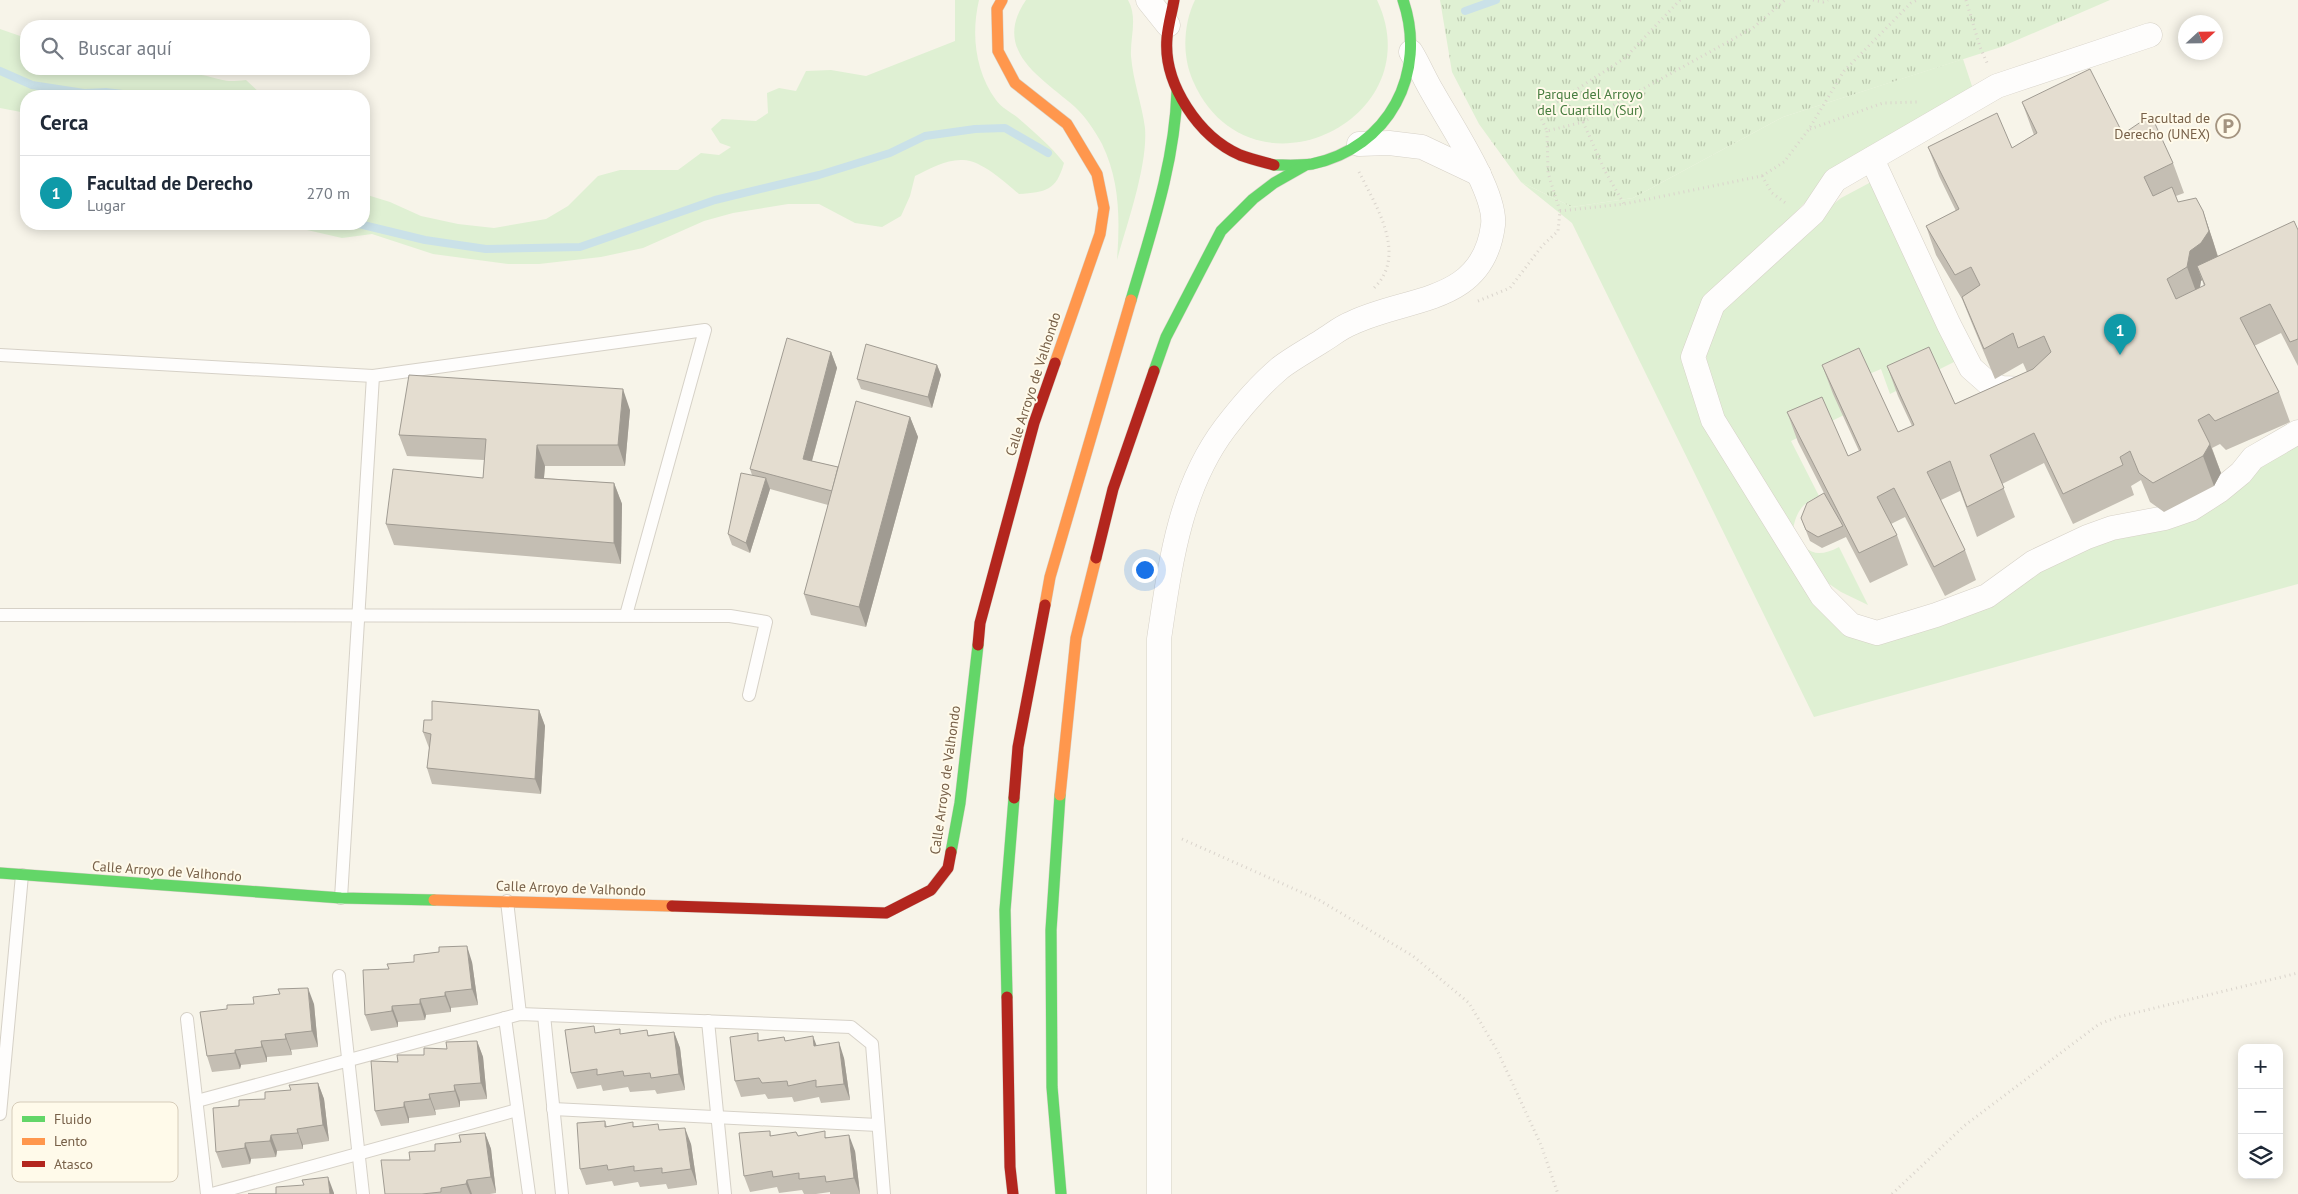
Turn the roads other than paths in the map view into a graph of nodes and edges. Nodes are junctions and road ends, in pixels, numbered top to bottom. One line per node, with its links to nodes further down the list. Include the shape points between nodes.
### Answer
1 (1148, 0): 5 (street)
2 (1174, 0): 5 (main road)
3 (1403, 0): 7 (main road, via 1411,30)
4 (1001, 3): 24 (main road, Calle Arroyo de Valhondo, via 998,50 1002,59 1015,83 1066,124 1097,174 1104,208 1100,234 1034,423 980,623 960,804 948,868 931,890 886,913)
5 (1168, 25): 8 (main road, via 1167,52)
6 (2150, 35): 10 (street, via 1997,86)
7 (1411, 52): 9 (main road, via 1396,104 1380,126); 12 (street)
8 (1177, 91): 11 (main road, via 1193,119 1236,154 1272,164); 46 (main road, via 1176,124 1156,216 1050,577 1018,747 1005,910)
9 (1351, 148): 11 (main road); 12 (street, via 1389,143 1422,147)
10 (1872, 159): 15 (street, via 1971,368 1988,383 2002,388 2035,389); 16 (street, via 1835,180 1813,213 1713,304 1693,357 1713,420 1809,577 1822,596 1851,625 1877,633 1936,615 1987,596 2034,562 2087,537 2190,509 2219,491 2254,458)
11 (1304, 166): 47 (main road, via 1253,199 1221,230 1166,337 1112,489 1076,638 1051,930 1052,1087)
12 (1478, 174): 48 (street, via 1490,203 1494,224 1484,259 1465,280 1429,299 1350,323 1280,368 1224,429 1196,477 1171,557 1159,639)
13 (0, 354): 14 (lane)
14 (373, 376): 17 (lane); 19 (lane, via 705,330)
15 (2044, 398)
16 (2298, 432)
17 (357, 614): 18 (lane); 19 (lane); 23 (lane)
18 (0, 615)
19 (626, 615): 20 (lane, via 730,616 766,622)
20 (749, 695)
21 (0, 873): 22 (main road, Calle Arroyo de Valhondo)
22 (22, 875): 23 (main road, Calle Arroyo de Valhondo); 35 (lane)
23 (341, 898): 24 (main road, Calle Arroyo de Valhondo)
24 (507, 901): 26 (lane)
25 (339, 976): 31 (lane)
26 (520, 1014): 27 (lane); 28 (lane)
27 (544, 1015): 30 (lane); 33 (lane)
28 (505, 1018): 31 (lane); 34 (lane)
29 (187, 1019): 32 (lane)
30 (708, 1022): 36 (lane); 37 (lane, via 851,1027 872,1044)
31 (348, 1061): 32 (lane); 38 (lane)
32 (196, 1101): 39 (lane)
33 (553, 1109): 36 (lane); 43 (lane)
34 (518, 1110): 38 (lane); 42 (lane)
35 (0, 1114)
36 (717, 1117): 37 (lane); 44 (lane)
37 (878, 1125): 45 (lane)
38 (358, 1154): 40 (lane); 41 (lane)
39 (207, 1194)
40 (212, 1194)
41 (363, 1194)
42 (529, 1194)
43 (562, 1194)
44 (725, 1194)
45 (884, 1194)
46 (1013, 1194)
47 (1061, 1194)
48 (1159, 1194)

